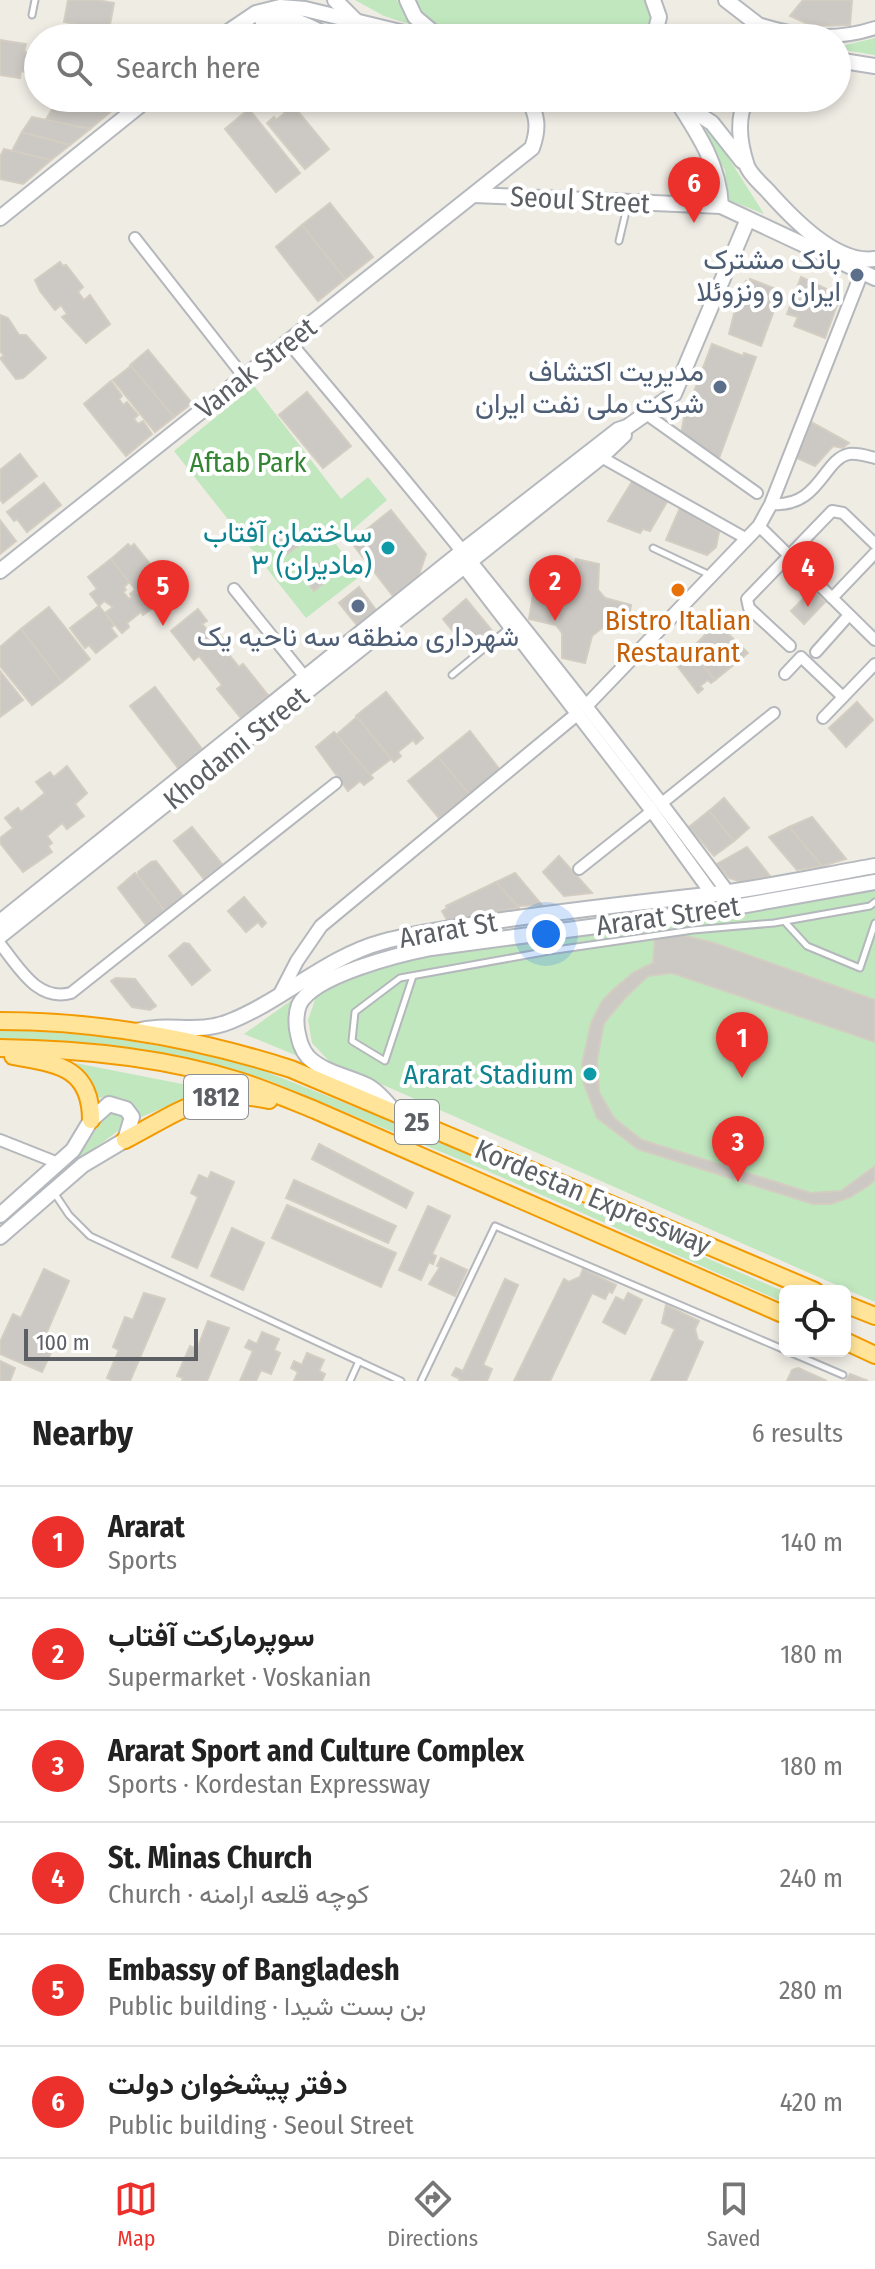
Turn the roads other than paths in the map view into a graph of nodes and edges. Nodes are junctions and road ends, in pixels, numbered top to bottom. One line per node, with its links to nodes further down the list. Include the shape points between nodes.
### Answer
1 (35, 0): 7 (lane)
2 (335, 0): 8 (main road)
3 (407, 0): 13 (main road)
4 (653, 0): 14 (main road)
5 (726, 0): 6 (main road)
6 (748, 13): 15 (street)
7 (32, 15)
8 (356, 22): 9 (main road, via 280,7); 12 (main road)
9 (240, 24)
10 (255, 24): 11 (main road, via 283,17)
11 (306, 24)
12 (365, 24)
13 (423, 24)
14 (657, 24)
15 (772, 24)
16 (875, 28): 17 (street)
17 (851, 35)
18 (851, 63): 19 (main road)
19 (875, 66)
20 (132, 112): 30 (main road)
21 (535, 112): 26 (main road, Vanak Street, via 532,148)
22 (683, 112): 28 (main road, via 716,171)
23 (695, 112): 25 (main road, Seoul Street, via 712,123)
24 (741, 112): 25 (main road)
25 (748, 168): 33 (main road, Seoul Street, via 771,210); 34 (main road, via 821,241 860,259)
26 (474, 195): 27 (main road, Seoul Street); 36 (main road, Vanak Street)
27 (629, 202): 28 (main road, Seoul Street); 32 (lane)
28 (721, 206): 29 (main road, Seoul Street)
29 (744, 217): 33 (main road, Seoul Street); 38 (main road, via 662,401)
30 (0, 218)
31 (135, 238): 37 (street)
32 (619, 241)
33 (819, 252): 35 (main road, Seoul Street)
34 (875, 259)
35 (869, 275): 43 (street)
36 (289, 342): 37 (main road, Vanak Street); 51 (street)
37 (244, 377): 52 (main road, Vanak Street)
38 (646, 414): 39 (main road); 42 (street)
39 (627, 427): 40 (main road); 44 (main road)
40 (601, 457): 44 (main road); 46 (street)
41 (875, 458): 43 (street, via 843,456 805,496)
42 (757, 493)
43 (771, 504): 45 (street)
44 (505, 526): 51 (main road, Khodami Street)
45 (759, 526): 46 (street); 50 (street)
46 (747, 539): 53 (street)
47 (875, 544): 50 (street, via 843,513 832,511)
48 (653, 548): 53 (lane)
49 (875, 553): 55 (street)
50 (790, 556): 55 (street); 59 (street, via 746,602)
51 (463, 558): 57 (street); 60 (main road, Khodami Street); 67 (street)
52 (0, 571)
53 (711, 576): 67 (street)
54 (234, 589): 65 (street)
55 (832, 598): 56 (street)
56 (849, 615): 58 (street); 61 (street)
57 (510, 627): 64 (lane); 67 (street)
58 (875, 640)
59 (790, 646)
60 (352, 647): 65 (main road, Khodami Street); 81 (main road, Khodami Street)
61 (816, 652)
62 (875, 664): 66 (street)
63 (785, 674): 66 (street, via 801,657)
64 (452, 675)
65 (305, 677): 79 (main road, Khodami Street)
66 (843, 697): 69 (street)
67 (582, 710): 71 (street); 84 (street, via 321,926)
68 (774, 713): 71 (street)
69 (823, 718)
70 (336, 783): 82 (street, via 71,993 60,996 36,988)
71 (657, 807): 73 (street); 75 (street)
72 (875, 866): 75 (main road, Ararat St)
73 (579, 869)
74 (875, 882): 77 (main road, Ararat Street)
75 (720, 893): 77 (main road); 84 (main road, Ararat St, via 389,940)
76 (875, 902): 78 (lane)
77 (725, 909): 89 (main road, Ararat Street, via 394,955 351,970 309,994 296,1019 305,1054 318,1066 372,1088)
78 (784, 921): 80 (lane, via 807,946 860,968); 83 (lane, via 563,949)
79 (0, 922)
80 (875, 923)
81 (0, 936)
82 (0, 944)
83 (413, 976): 83 (lane, via 400,978 355,1012 352,1041 385,1061)
84 (280, 994): 86 (main road, Ararat St, via 214,1026)
85 (0, 1021): 86 (highway, Kordestan Expressway / 25)
86 (136, 1031): 89 (highway, Kordestan Expressway / 25, via 256,1057)
87 (0, 1051): 88 (highway, Kordestan Expressway / 25, via 59,1049 184,1067); 90 (highway, via 68,1069 86,1091)
88 (315, 1110): 92 (highway, 1812, via 218,1096); 99 (highway, Kordestan Expressway / 25)
89 (395, 1112): 97 (highway, Kordestan Expressway / 25)
90 (91, 1120): 92 (main road, via 109,1104 126,1109 132,1117); 93 (main road, via 79,1143)
91 (0, 1140): 93 (street)
92 (125, 1140): 94 (main road, 1812)
93 (58, 1163): 95 (main road)
94 (53, 1191): 96 (main road, 1812); 105 (lane, via 90,1236)
95 (0, 1215)
96 (0, 1237)
97 (801, 1285)
98 (851, 1305): 100 (highway)
99 (779, 1312)
100 (875, 1314)
101 (851, 1344): 103 (highway)
102 (779, 1348): 109 (lane, via 495,1226)
103 (875, 1355)
104 (800, 1357): 106 (lane)
105 (359, 1361): 107 (lane); 108 (lane)
106 (843, 1375)
107 (350, 1381)
108 (401, 1381)
109 (421, 1381)

